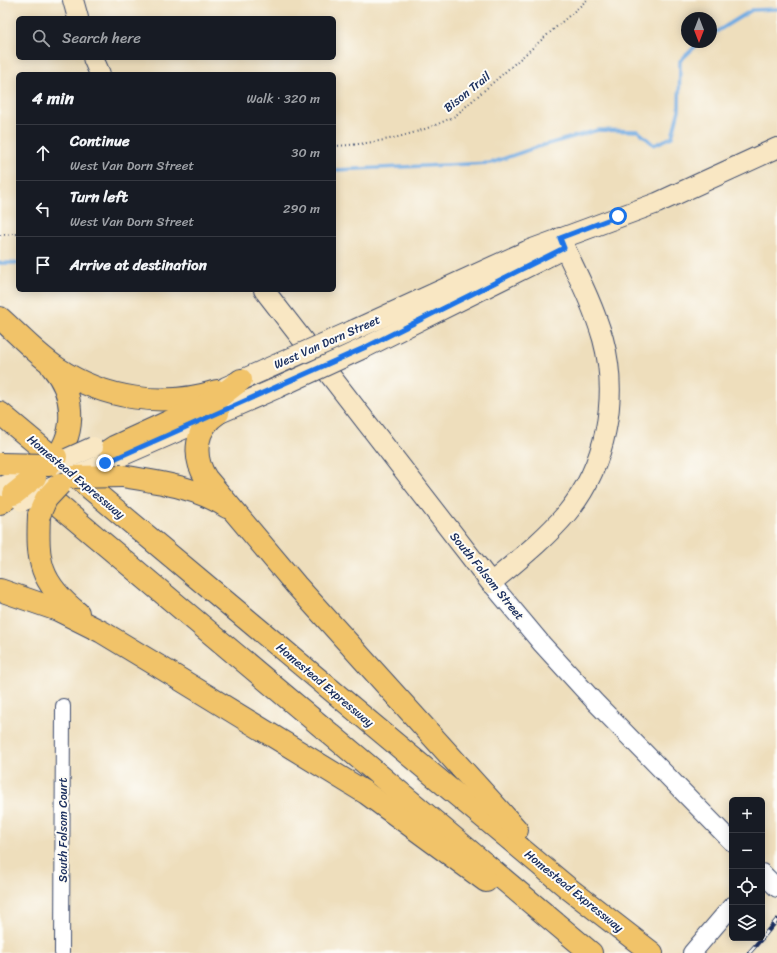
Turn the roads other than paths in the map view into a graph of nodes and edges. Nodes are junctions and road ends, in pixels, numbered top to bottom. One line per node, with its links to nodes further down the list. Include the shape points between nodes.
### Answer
1 (73, 0): 2 (main road)
2 (77, 16)
3 (93, 60): 4 (main road)
4 (99, 72)
5 (777, 148): 6 (main road, West Van Dorn Street)
6 (562, 243): 10 (main road, West Van Dorn Street, bridge, via 527,251); 12 (main road, West Van Dorn Street, bridge, via 366,347); 19 (main road, via 603,339 610,387 606,428 593,471 567,512 552,529)
7 (266, 292): 19 (main road, South Folsom Street)
8 (0, 318): 9 (highway)
9 (40, 354): 11 (highway, via 57,368 91,386 131,397 157,400 187,398); 16 (highway, bridge, via 63,382 70,411 70,428 60,452)
10 (241, 380): 11 (main road, West Van Dorn Street); 16 (highway, via 214,401)
11 (217, 391): 16 (main road, West Van Dorn Street)
12 (218, 413): 16 (main road, West Van Dorn Street); 18 (highway, via 205,425 200,434 197,447 199,465 206,478)
13 (0, 414): 25 (highway, Homestead Expressway)
14 (0, 456): 31 (highway)
15 (0, 464): 16 (highway, bridge)
16 (55, 477): 17 (main road, West Van Dorn Street); 18 (highway, via 176,486 225,506); 21 (highway, via 38,548 46,577 63,600)
17 (0, 510)
18 (240, 518): 25 (highway, via 296,585)
19 (491, 583): 23 (street, South Folsom Street, via 595,702)
20 (0, 590): 21 (highway, via 58,610)
21 (102, 632): 30 (highway, via 366,793)
22 (63, 706): 29 (street, South Folsom Court)
23 (729, 839)
24 (765, 876): 26 (street)
25 (568, 888): 28 (highway, Homestead Expressway)
26 (777, 888)
27 (729, 910): 32 (street)
28 (650, 951)
29 (62, 953)
30 (586, 953)
31 (591, 953)
32 (692, 953)

